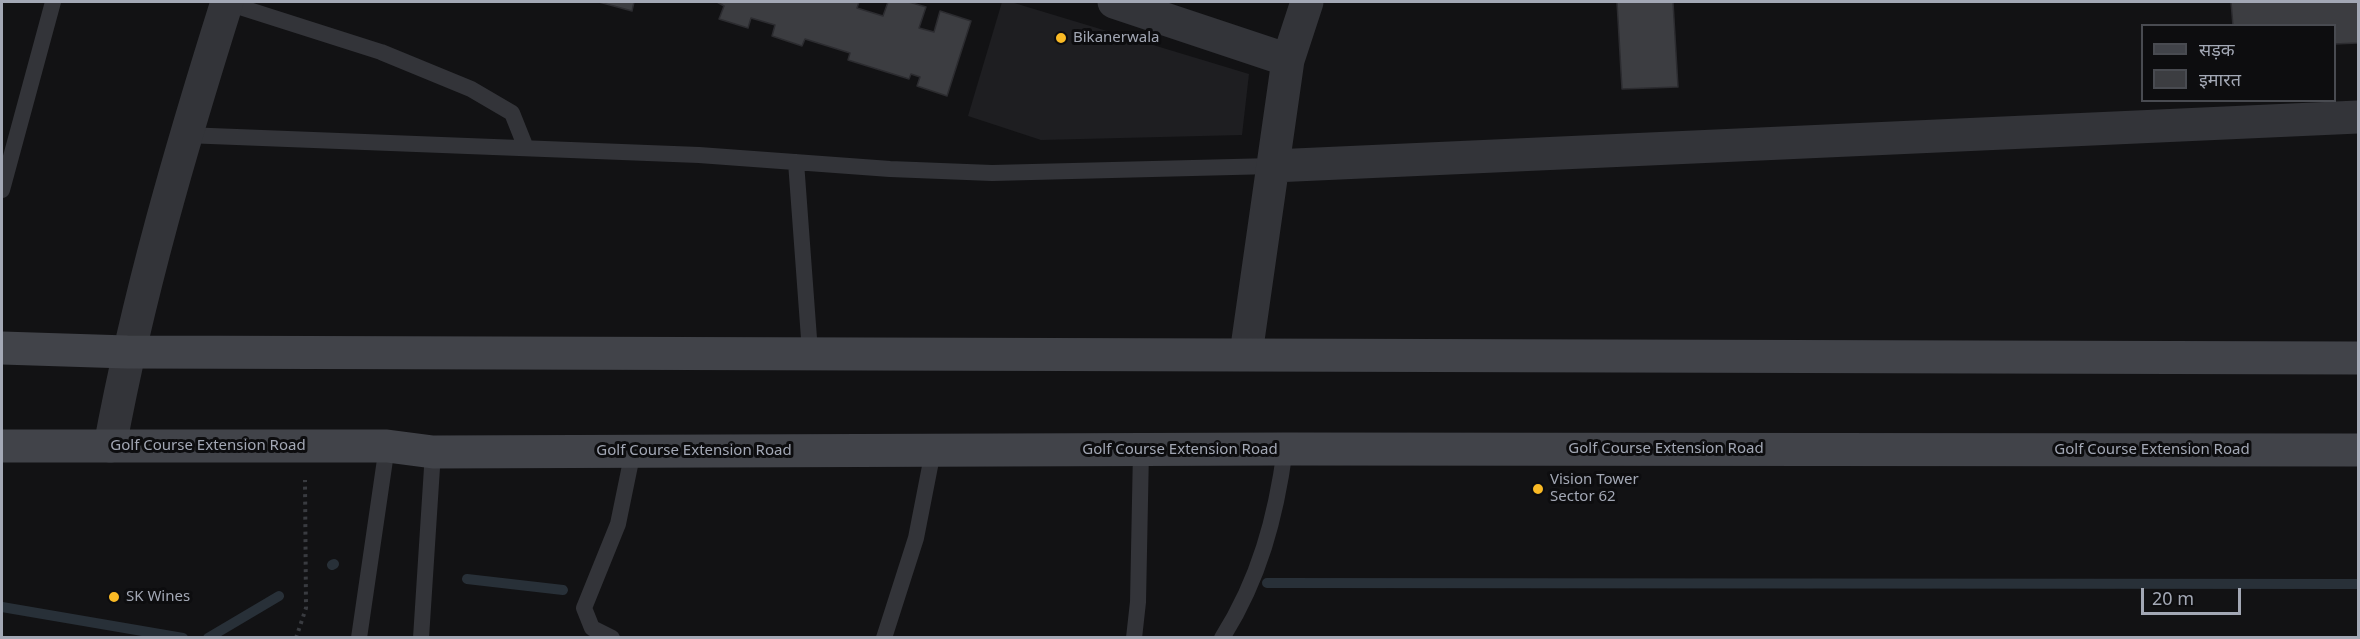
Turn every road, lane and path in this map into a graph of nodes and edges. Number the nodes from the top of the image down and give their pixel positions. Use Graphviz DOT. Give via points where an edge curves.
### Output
graph roads {
  1 [pos="53,2"];
  2 [pos="227,2"];
  3 [pos="1114,2"];
  4 [pos="1306,2"];
  5 [pos="1288,60"];
  6 [pos="2358,117"];
  7 [pos="185,135"];
  8 [pos="526,148"];
  9 [pos="796,162"];
  10 [pos="1273,166"];
  11 [pos="2,190"];
  12 [pos="2,348"];
  13 [pos="128,352"];
  14 [pos="810,352"];
  15 [pos="1246,354"];
  16 [pos="2358,358"];
  17 [pos="2,446"];
  18 [pos="110,446"];
  19 [pos="305,446"];
  20 [pos="387,446"];
  21 [pos="1285,449"];
  22 [pos="1142,450"];
  23 [pos="2358,450"];
  24 [pos="633,451"];
  25 [pos="933,451"];
  26 [pos="433,452"];
  27 [pos="296,638"];
  28 [pos="358,638"];
  29 [pos="421,638"];
  30 [pos="612,638"];
  31 [pos="884,638"];
  32 [pos="1134,638"];
  33 [pos="1222,638"];
  1 -- 11 [label="lane"];
  2 -- 7 [label="street"];
  2 -- 8 [label="lane" via="381,52 471,89 512,113"];
  3 -- 5 [label="street"];
  4 -- 5 [label="street"];
  5 -- 10 [label="street"];
  6 -- 10 [label="street"];
  7 -- 8 [label="lane"];
  7 -- 13 [label="street"];
  8 -- 9 [label="lane"];
  9 -- 10 [label="lane" via="992,173"];
  9 -- 14 [label="lane"];
  10 -- 15 [label="street"];
  12 -- 13 [label="main road"];
  13 -- 14 [label="main road"];
  13 -- 18 [label="street"];
  14 -- 15 [label="main road"];
  15 -- 16 [label="main road"];
  17 -- 18 [label="main road, Golf Course Extension Road"];
  18 -- 19 [label="main road, Golf Course Extension Road"];
  19 -- 20 [label="main road, Golf Course Extension Road"];
  19 -- 27 [label="path" via="306,608"];
  20 -- 26 [label="main road, Golf Course Extension Road"];
  20 -- 28 [label="lane"];
  21 -- 22 [label="main road, Golf Course Extension Road"];
  21 -- 23 [label="main road, Golf Course Extension Road"];
  21 -- 33 [label="lane" via="1266,549"];
  22 -- 25 [label="main road, Golf Course Extension Road"];
  22 -- 32 [label="lane"];
  24 -- 25 [label="main road, Golf Course Extension Road"];
  24 -- 26 [label="main road, Golf Course Extension Road"];
  24 -- 30 [label="lane" via="618,524 584,608 592,628"];
  25 -- 31 [label="lane" via="916,538"];
  26 -- 29 [label="lane"];
}
